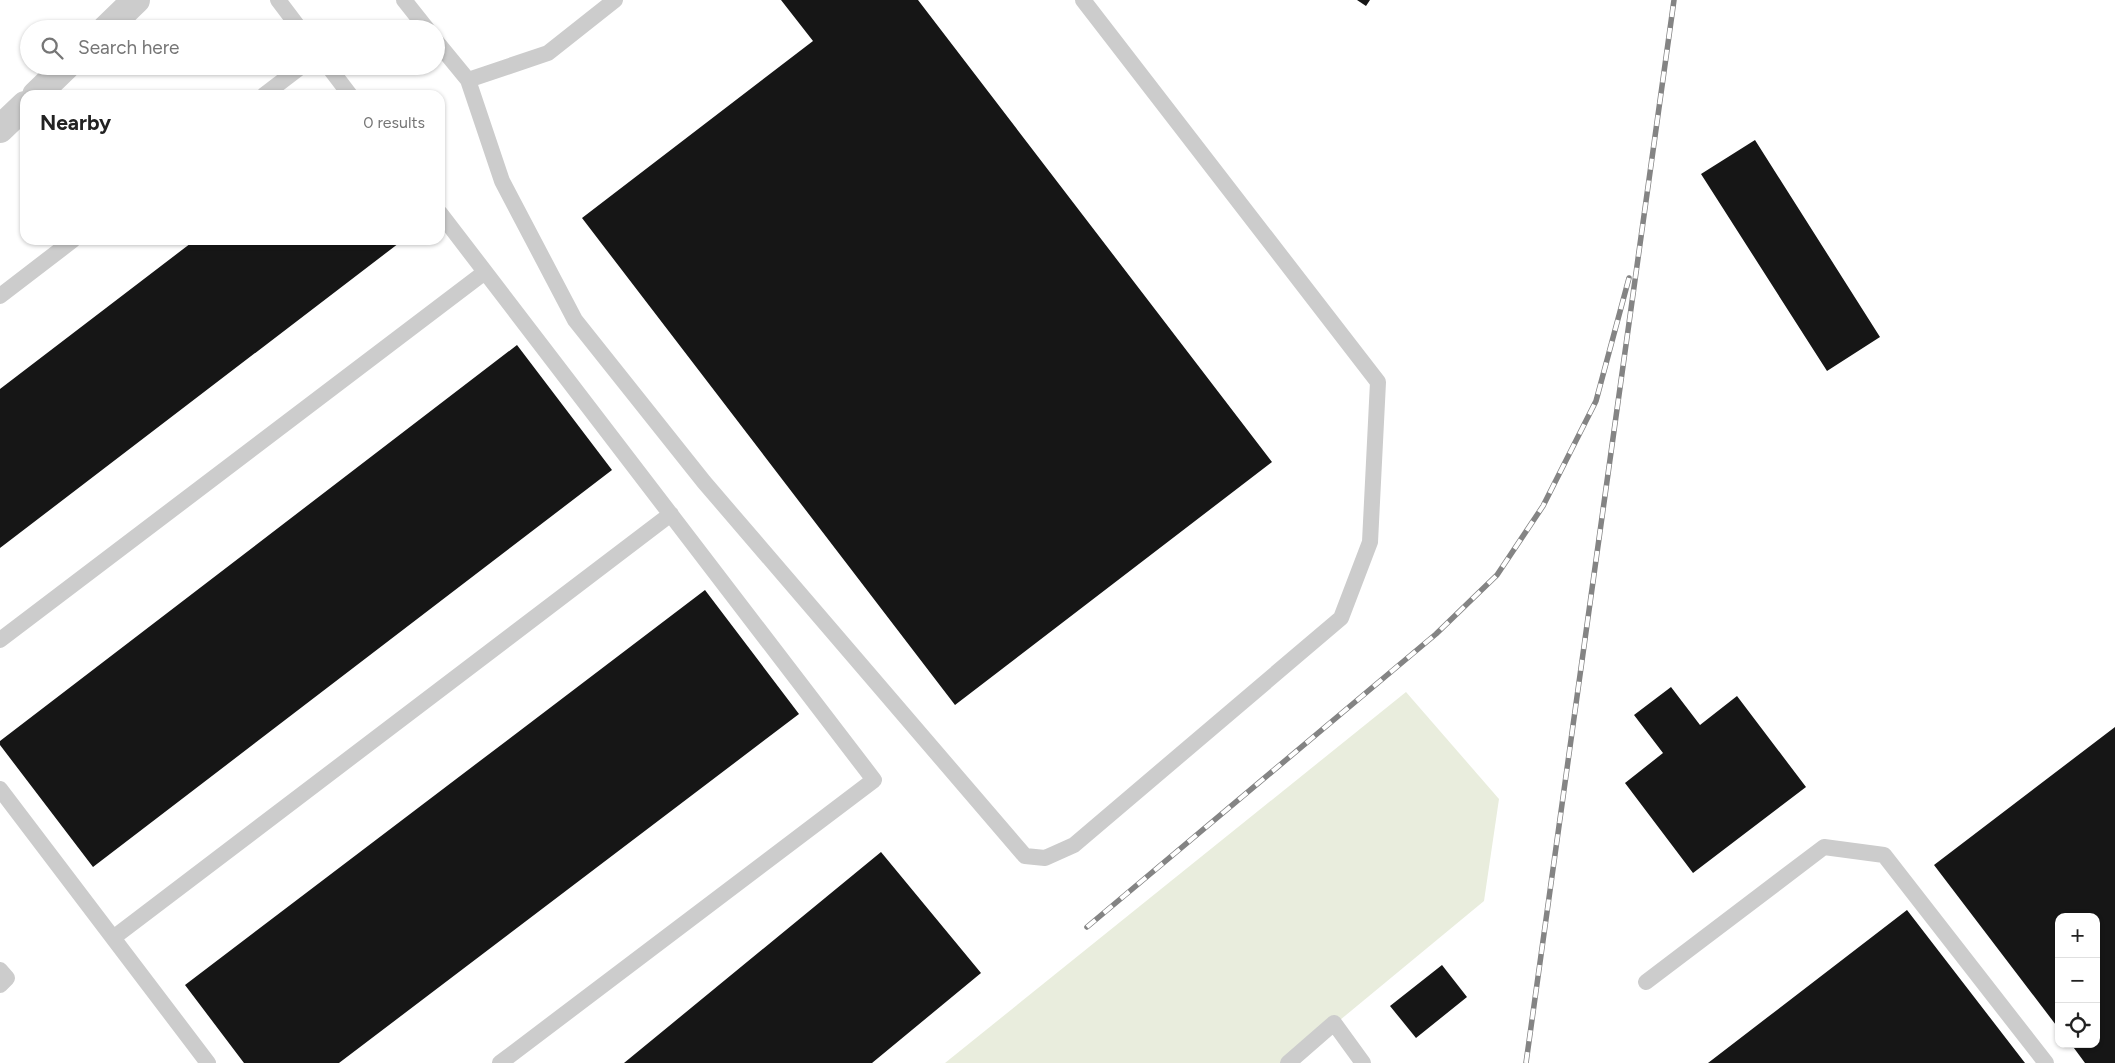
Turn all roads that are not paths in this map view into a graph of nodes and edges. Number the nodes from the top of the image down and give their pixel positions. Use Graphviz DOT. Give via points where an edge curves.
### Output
graph roads {
  1 [pos="278,0"];
  2 [pos="404,0"];
  3 [pos="615,0"];
  4 [pos="1083,0"];
  5 [pos="134,1"];
  6 [pos="115,20"];
  7 [pos="293,20"];
  8 [pos="420,20"];
  9 [pos="445,52"];
  10 [pos="57,75"];
  11 [pos="290,75"];
  12 [pos="335,75"];
  13 [pos="468,80"];
  14 [pos="41,90"];
  15 [pos="271,90"];
  16 [pos="346,90"];
  17 [pos="20,111"];
  18 [pos="0,129"];
  19 [pos="445,219"];
  20 [pos="67,245"];
  21 [pos="485,272"];
  22 [pos="0,296"];
  23 [pos="671,514"];
  24 [pos="0,640"];
  25 [pos="0,789"];
  26 [pos="113,938"];
  27 [pos="0,970"];
  28 [pos="1646,982"];
  29 [pos="0,985"];
  30 [pos="208,1063"];
  31 [pos="500,1063"];
  32 [pos="1288,1063"];
  33 [pos="1363,1063"];
  34 [pos="2046,1063"];
  1 -- 7 [label="lane"];
  2 -- 8 [label="lane"];
  3 -- 13 [label="lane" via="548,53"];
  4 -- 13 [label="lane" via="1378,382 1378,391 1370,542 1341,618 1074,845 1045,858 1025,856 704,482 575,320 502,181"];
  5 -- 6 [label="street"];
  9 -- 13 [label="lane"];
  10 -- 14 [label="street"];
  11 -- 15 [label="lane"];
  12 -- 16 [label="lane"];
  17 -- 18 [label="street"];
  19 -- 21 [label="lane"];
  20 -- 22 [label="lane"];
  21 -- 23 [label="lane"];
  21 -- 24 [label="lane"];
  23 -- 26 [label="lane"];
  23 -- 31 [label="lane" via="874,780"];
  25 -- 26 [label="lane"];
  26 -- 30 [label="lane"];
  27 -- 29 [label="lane" via="7,978"];
  28 -- 34 [label="lane" via="1824,847 1884,854"];
  32 -- 33 [label="lane" via="1334,1023"];
}
